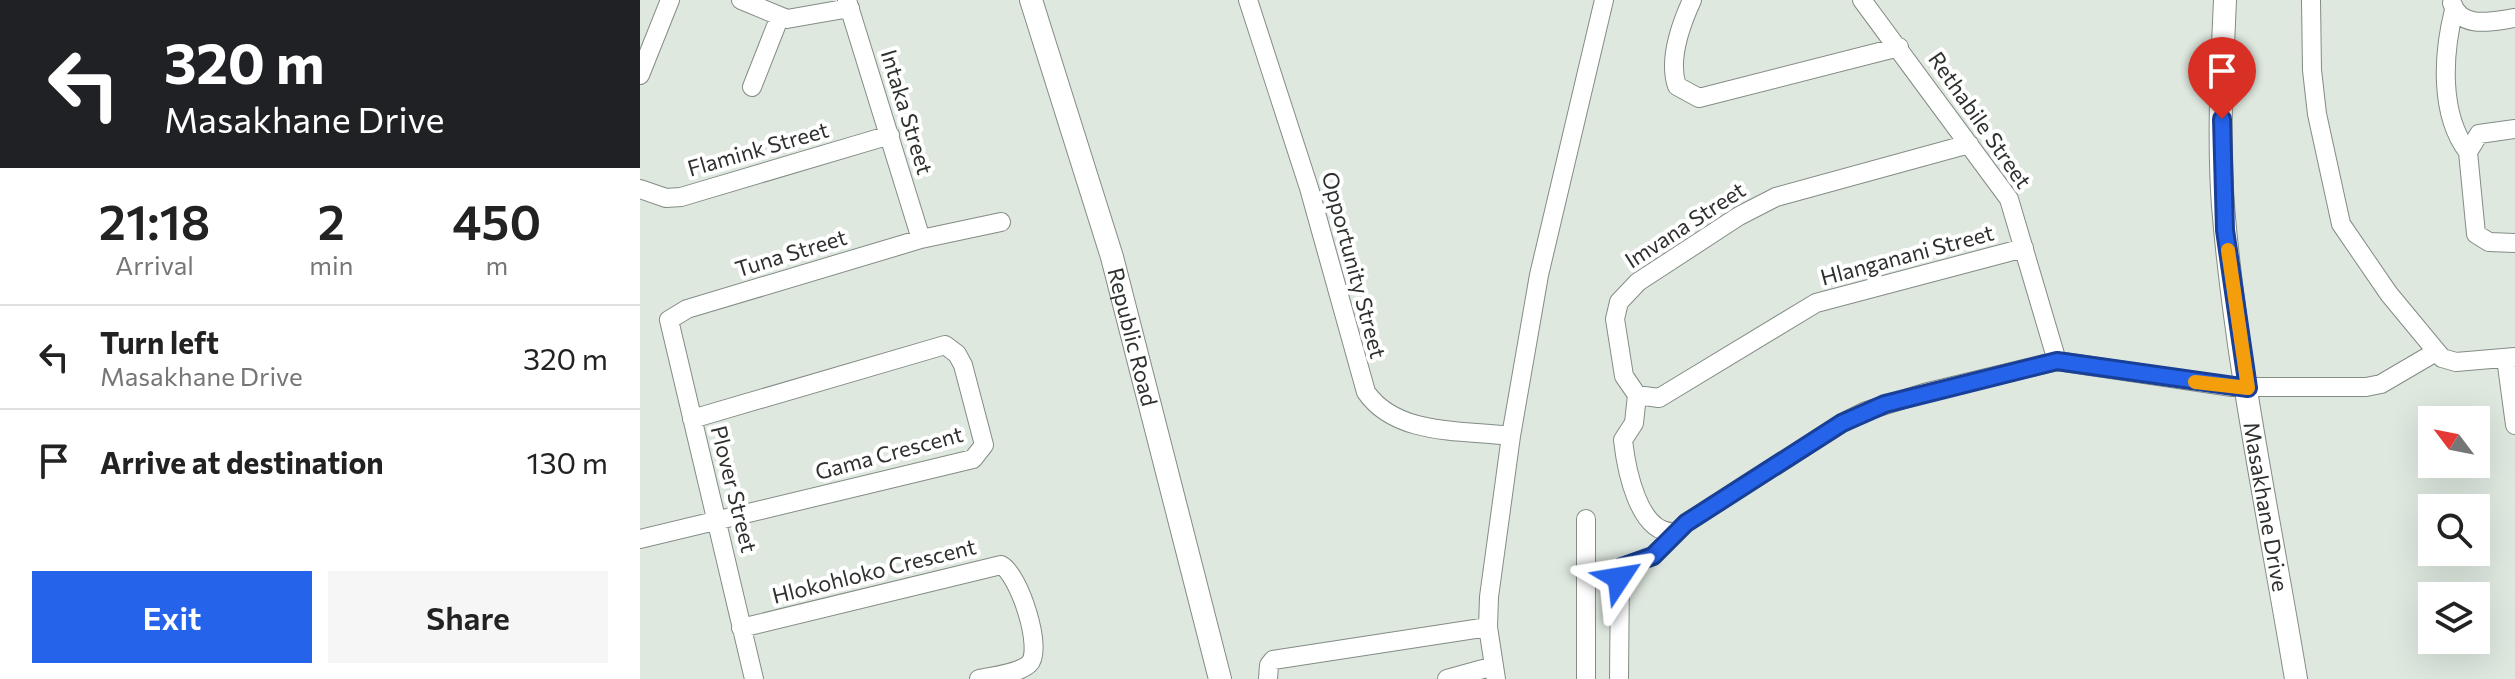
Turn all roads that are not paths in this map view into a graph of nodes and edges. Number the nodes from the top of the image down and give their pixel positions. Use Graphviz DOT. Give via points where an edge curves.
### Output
graph roads {
  1 [pos="670,0"];
  2 [pos="741,0"];
  3 [pos="1031,0"];
  4 [pos="1248,0"];
  5 [pos="1604,0"];
  6 [pos="1692,0"];
  7 [pos="1862,0"];
  8 [pos="2225,0"];
  9 [pos="2311,0"];
  10 [pos="848,4"];
  11 [pos="2453,5"];
  12 [pos="780,16"];
  13 [pos="2515,18"];
  14 [pos="1899,47"];
  15 [pos="640,75"];
  16 [pos="752,87"];
  17 [pos="2515,129"];
  18 [pos="890,135"];
  19 [pos="1969,144"];
  20 [pos="2468,152"];
  21 [pos="640,189"];
  22 [pos="1001,222"];
  23 [pos="921,239"];
  24 [pos="2515,243"];
  25 [pos="2024,248"];
  26 [pos="676,314"];
  27 [pos="2434,353"];
  28 [pos="2510,358"];
  29 [pos="2057,361"];
  30 [pos="2248,388"];
  31 [pos="1637,395"];
  32 [pos="692,419"];
  33 [pos="2515,425"];
  34 [pos="1511,436"];
  35 [pos="1586,519"];
  36 [pos="718,522"];
  37 [pos="1676,532"];
  38 [pos="640,539"];
  39 [pos="1488,627"];
  40 [pos="741,628"];
  41 [pos="1495,672"];
  42 [pos="754,679"];
  43 [pos="979,679"];
  44 [pos="1220,679"];
  45 [pos="1268,679"];
  46 [pos="1447,679"];
  47 [pos="1586,679"];
  48 [pos="1619,679"];
  49 [pos="2296,679"];
  1 -- 15 [label="street"];
  2 -- 12 [label="street"];
  3 -- 44 [label="street, Republic Road" via="1112,257"];
  4 -- 34 [label="street, Opportunity Street" via="1309,188 1366,392 1382,412 1401,421"];
  5 -- 34 [label="street" via="1539,275"];
  6 -- 14 [label="street, Rethabile Street" via="1674,72 1677,86 1699,98"];
  7 -- 14 [label="street, Rethabile Street"];
  8 -- 30 [label="street, Masakhane Drive" via="2223,202"];
  9 -- 27 [label="street" via="2317,114 2341,224"];
  10 -- 12 [label="street" via="795,19"];
  10 -- 18 [label="street, Intaka Street"];
  11 -- 13 [label="street" via="2475,22"];
  11 -- 20 [label="street" via="2446,61 2453,131"];
  12 -- 16 [label="street"];
  14 -- 19 [label="street, Rethabile Street"];
  17 -- 20 [label="street" via="2479,134"];
  18 -- 21 [label="street, Flamink Street" via="681,197 659,197"];
  18 -- 23 [label="street, Intaka Street"];
  19 -- 25 [label="street, Rethabile Street" via="2009,199"];
  19 -- 31 [label="street, Imvana Street" via="1776,197 1638,282 1619,302 1615,319 1624,376"];
  20 -- 24 [label="street" via="2476,234 2489,242"];
  22 -- 23 [label="street, Tuna Street"];
  23 -- 26 [label="street, Tuna Street"];
  25 -- 29 [label="street, Rethabile Street"];
  25 -- 31 [label="street, Hlanganani Street" via="1816,303 1667,395 1650,400"];
  26 -- 32 [label="street, Plover Street" via="669,328"];
  27 -- 28 [label="street" via="2450,361"];
  27 -- 30 [label="street" via="2376,385"];
  28 -- 33 [label="street"];
  29 -- 30 [label="street"];
  29 -- 37 [label="street" via="1866,411"];
  30 -- 49 [label="street, Masakhane Drive"];
  31 -- 37 [label="street" via="1634,423 1623,440 1631,487 1653,523"];
  32 -- 36 [label="street, Plover Street"];
  32 -- 36 [label="street, Gama Crescent" via="945,345 963,365 976,407 984,445 973,459"];
  34 -- 39 [label="street"];
  35 -- 47 [label="street"];
  36 -- 38 [label="street"];
  36 -- 40 [label="street, Plover Street"];
  37 -- 48 [label="street" via="1653,556 1620,569"];
  39 -- 41 [label="street"];
  39 -- 45 [label="street" via="1273,660"];
  40 -- 42 [label="street, Plover Street"];
  40 -- 43 [label="street, Hlokohloko Crescent" via="1001,565 1013,573 1021,594 1033,659 1024,668"];
  41 -- 46 [label="street"];
}
